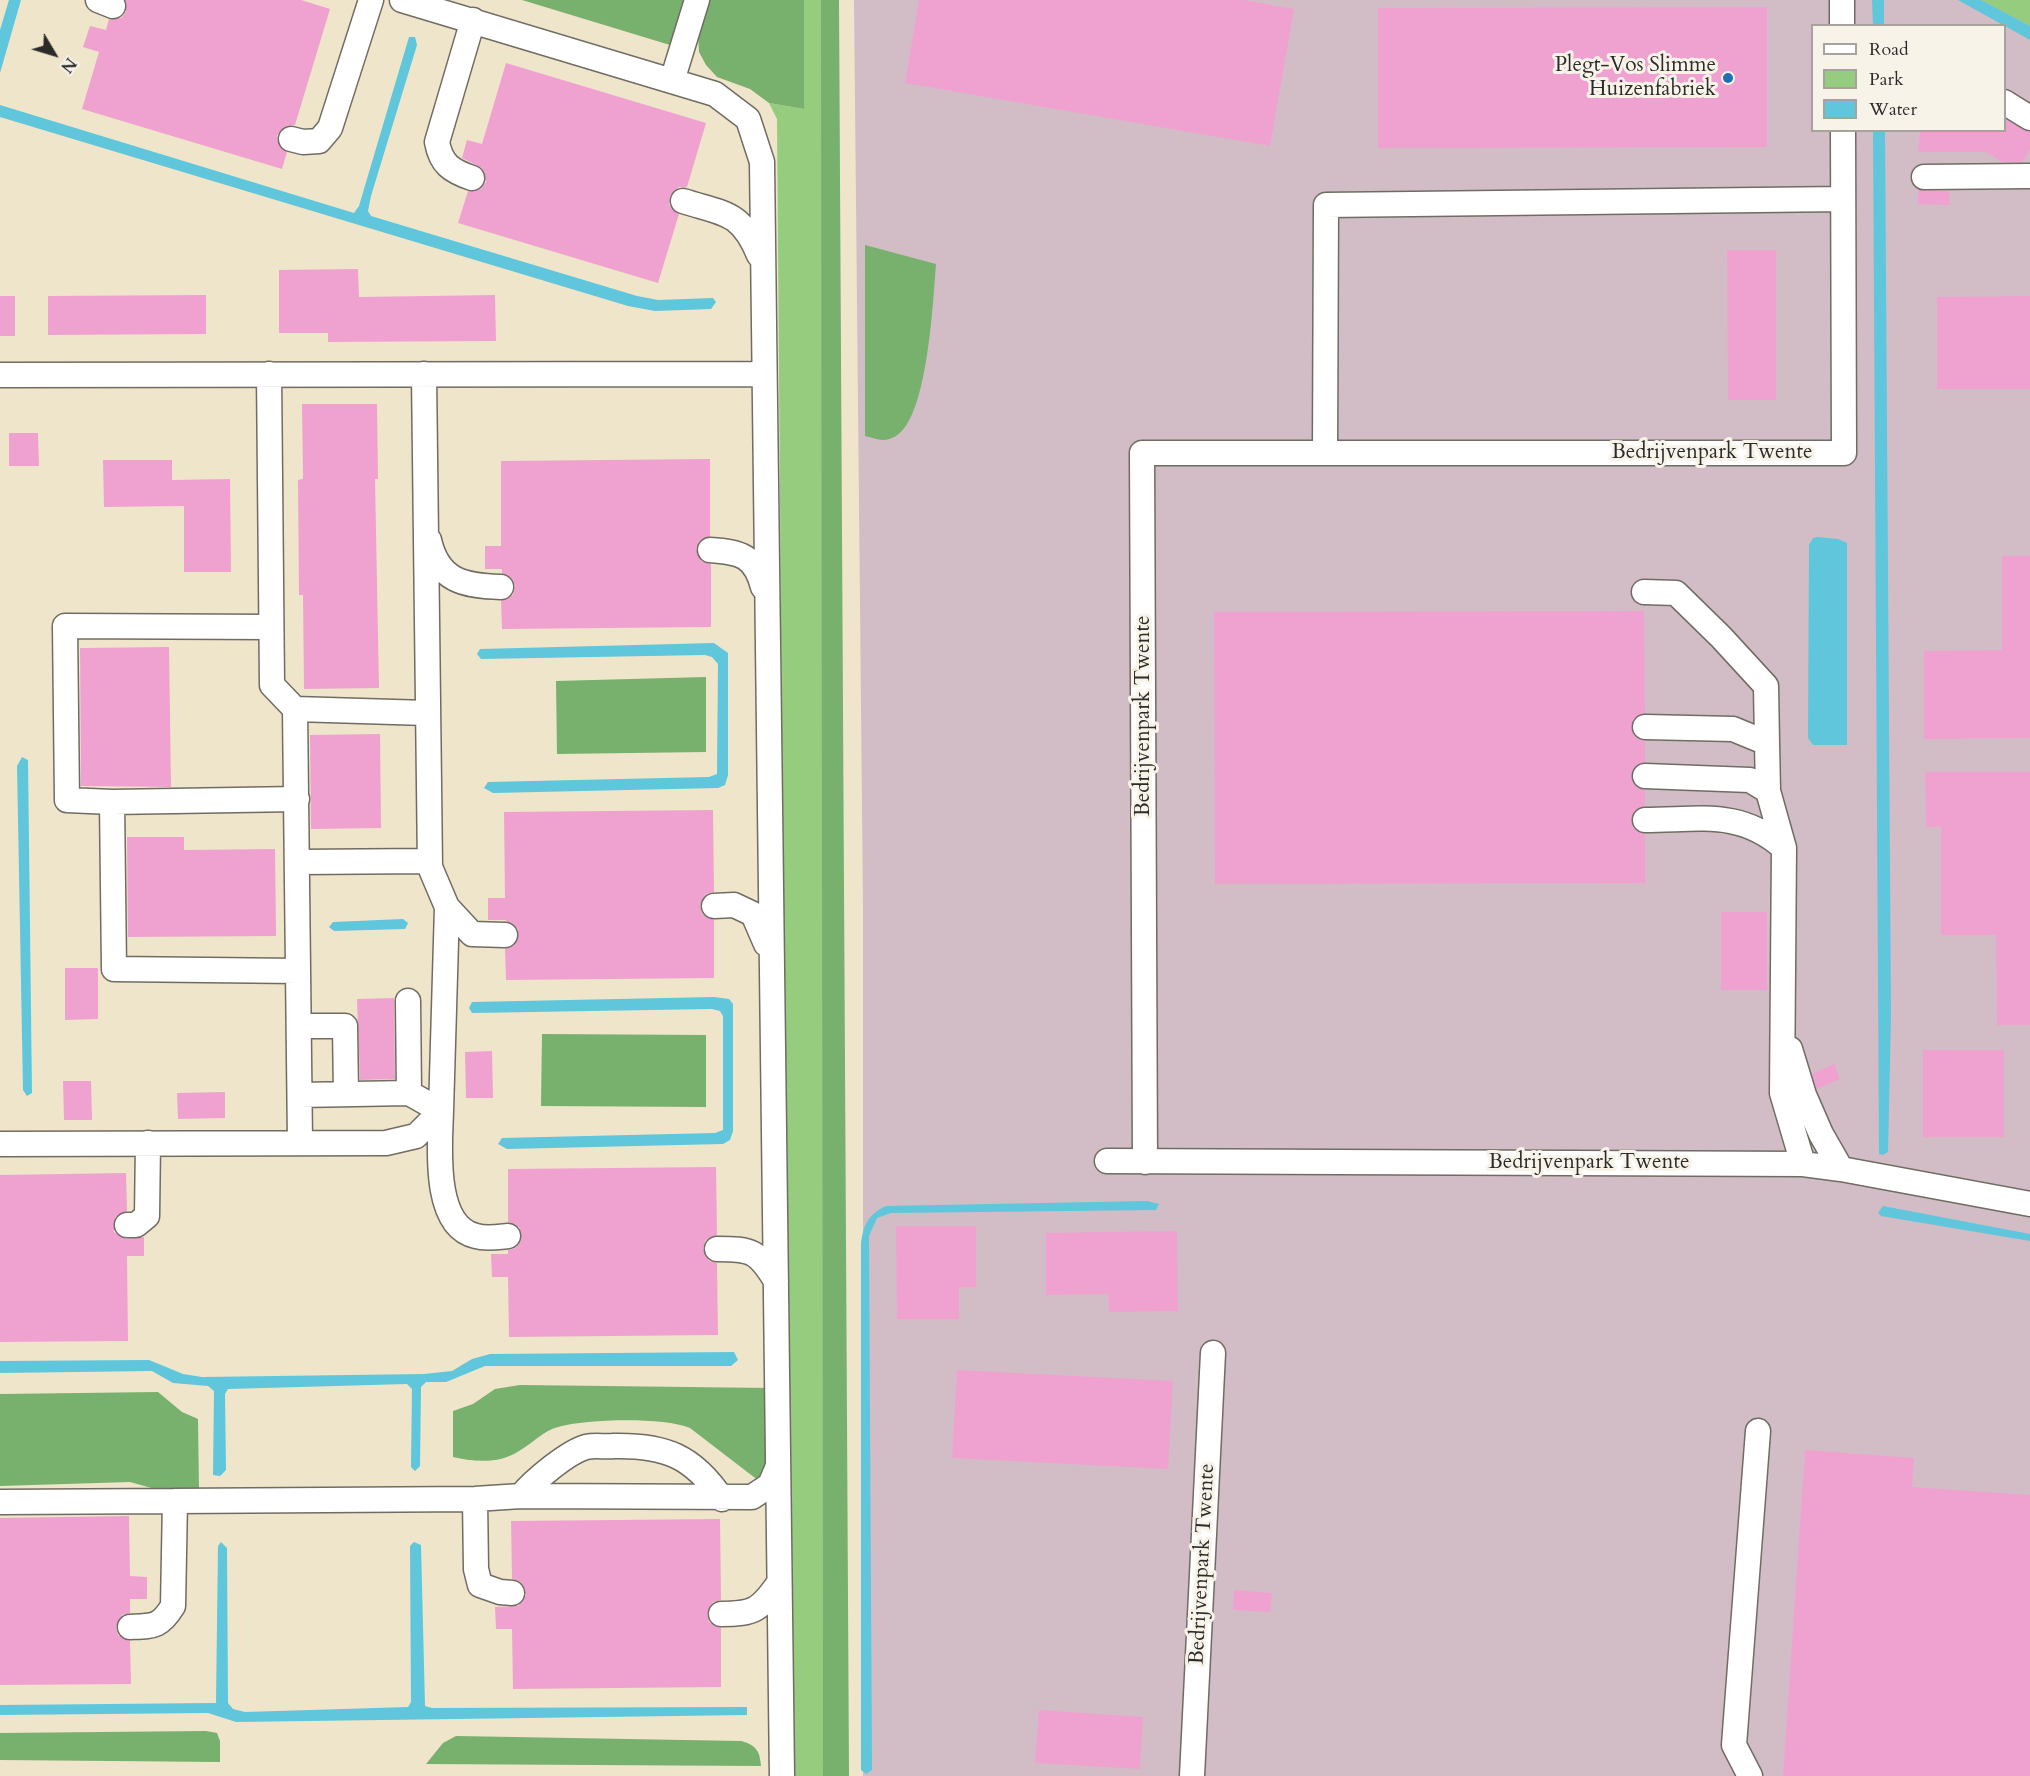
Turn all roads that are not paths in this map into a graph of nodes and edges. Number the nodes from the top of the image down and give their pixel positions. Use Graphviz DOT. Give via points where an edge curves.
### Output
graph roads {
  1 [pos="370,0"];
  2 [pos="402,0"];
  3 [pos="697,0"];
  4 [pos="1842,0"];
  5 [pos="472,20"];
  6 [pos="1842,24"];
  7 [pos="672,81"];
  8 [pos="2006,103"];
  9 [pos="2030,118"];
  10 [pos="1843,132"];
  11 [pos="291,139"];
  12 [pos="2030,176"];
  13 [pos="1924,177"];
  14 [pos="472,178"];
  15 [pos="1843,199"];
  16 [pos="683,201"];
  17 [pos="762,262"];
  18 [pos="269,374"];
  19 [pos="423,374"];
  20 [pos="763,374"];
  21 [pos="0,375"];
  22 [pos="1325,453"];
  23 [pos="426,521"];
  24 [pos="710,550"];
  25 [pos="501,587"];
  26 [pos="1644,592"];
  27 [pos="766,598"];
  28 [pos="271,627"];
  29 [pos="295,709"];
  30 [pos="427,712"];
  31 [pos="1645,727"];
  32 [pos="1767,743"];
  33 [pos="1645,776"];
  34 [pos="1768,791"];
  35 [pos="297,799"];
  36 [pos="112,802"];
  37 [pos="1645,820"];
  38 [pos="1784,848"];
  39 [pos="430,861"];
  40 [pos="298,862"];
  41 [pos="714,906"];
  42 [pos="447,907"];
  43 [pos="505,935"];
  44 [pos="771,967"];
  45 [pos="298,971"];
  46 [pos="408,1002"];
  47 [pos="299,1026"];
  48 [pos="1784,1029"];
  49 [pos="409,1092"];
  50 [pos="346,1093"];
  51 [pos="300,1095"];
  52 [pos="441,1111"];
  53 [pos="148,1143"];
  54 [pos="300,1143"];
  55 [pos="0,1144"];
  56 [pos="1107,1161"];
  57 [pos="1145,1162"];
  58 [pos="1803,1164"];
  59 [pos="1841,1169"];
  60 [pos="2030,1204"];
  61 [pos="127,1225"];
  62 [pos="508,1236"];
  63 [pos="717,1249"];
  64 [pos="776,1281"];
  65 [pos="1213,1353"];
  66 [pos="1758,1431"];
  67 [pos="778,1466"];
  68 [pos="521,1496"];
  69 [pos="752,1497"];
  70 [pos="476,1499"];
  71 [pos="722,1499"];
  72 [pos="175,1501"];
  73 [pos="0,1502"];
  74 [pos="779,1539"];
  75 [pos="779,1583"];
  76 [pos="512,1593"];
  77 [pos="721,1614"];
  78 [pos="130,1627"];
  79 [pos="775,1774"];
  80 [pos="1192,1776"];
  81 [pos="1750,1776"];
  1 -- 11 [label="street" via="330,128 319,141"];
  2 -- 5 [label="street"];
  3 -- 7 [label="street"];
  4 -- 6 [label="street"];
  5 -- 7 [label="street"];
  5 -- 14 [label="street" via="437,142 440,158 453,171"];
  7 -- 17 [label="street" via="715,94 748,119 762,162"];
  8 -- 9 [label="street"];
  10 -- 15 [label="street, Bedrijvenpark Twente"];
  12 -- 13 [label="street"];
  15 -- 22 [label="street" via="1326,205"];
  15 -- 22 [label="street, Bedrijvenpark Twente" via="1844,453"];
  16 -- 17 [label="street" via="727,214 739,222 749,231"];
  17 -- 20 [label="street"];
  18 -- 19 [label="street"];
  18 -- 21 [label="street"];
  18 -- 28 [label="street"];
  19 -- 20 [label="street"];
  19 -- 23 [label="street"];
  20 -- 27 [label="street"];
  22 -- 57 [label="street, Bedrijvenpark Twente" via="1142,453"];
  23 -- 25 [label="street" via="432,552 444,570 461,584"];
  23 -- 30 [label="street"];
  24 -- 27 [label="street" via="731,551 747,558 758,569"];
  26 -- 32 [label="street" via="1676,593 1766,686"];
  27 -- 44 [label="street"];
  28 -- 29 [label="street" via="272,685"];
  28 -- 36 [label="street" via="65,626 67,800"];
  29 -- 30 [label="street"];
  29 -- 35 [label="street"];
  30 -- 39 [label="street"];
  31 -- 32 [label="street" via="1733,729"];
  32 -- 34 [label="street"];
  33 -- 34 [label="street" via="1742,778"];
  34 -- 38 [label="street"];
  35 -- 36 [label="street"];
  35 -- 40 [label="street"];
  36 -- 45 [label="street" via="114,969"];
  37 -- 38 [label="street" via="1733,820 1764,831"];
  38 -- 48 [label="street"];
  39 -- 40 [label="street"];
  39 -- 42 [label="street"];
  40 -- 45 [label="street"];
  41 -- 44 [label="street" via="734,905 753,914 765,940"];
  42 -- 43 [label="street" via="472,934"];
  42 -- 52 [label="street"];
  44 -- 64 [label="street"];
  45 -- 47 [label="street"];
  46 -- 49 [label="street"];
  47 -- 50 [label="street" via="345,1026"];
  47 -- 51 [label="street"];
  48 -- 58 [label="street" via="1782,1093"];
  48 -- 59 [label="street" via="1804,1095"];
  49 -- 50 [label="street"];
  49 -- 52 [label="street"];
  50 -- 51 [label="street"];
  51 -- 54 [label="street"];
  52 -- 54 [label="street" via="416,1136 386,1143"];
  52 -- 62 [label="street" via="440,1179 456,1222 474,1236"];
  53 -- 54 [label="street"];
  53 -- 55 [label="street"];
  53 -- 61 [label="street" via="147,1216"];
  56 -- 57 [label="street, Bedrijvenpark Twente"];
  57 -- 58 [label="street, Bedrijvenpark Twente"];
  58 -- 59 [label="street, Bedrijvenpark Twente"];
  59 -- 60 [label="street, Bedrijvenpark Twente"];
  63 -- 64 [label="street" via="744,1249 762,1257"];
  64 -- 67 [label="street"];
  65 -- 80 [label="street, Bedrijvenpark Twente"];
  66 -- 81 [label="street" via="1734,1745"];
  67 -- 69 [label="street" via="770,1485"];
  67 -- 74 [label="street"];
  68 -- 70 [label="street"];
  68 -- 71 [label="street"];
  68 -- 71 [label="street" via="535,1478 585,1447 629,1446 670,1451 707,1476"];
  69 -- 71 [label="street"];
  69 -- 74 [label="street" via="770,1516"];
  70 -- 72 [label="street"];
  70 -- 76 [label="street" via="476,1569 480,1585"];
  72 -- 73 [label="street"];
  72 -- 78 [label="street" via="173,1606 164,1620 152,1626"];
  74 -- 75 [label="street"];
  75 -- 77 [label="street" via="766,1601 746,1614"];
  75 -- 79 [label="street"];
}
